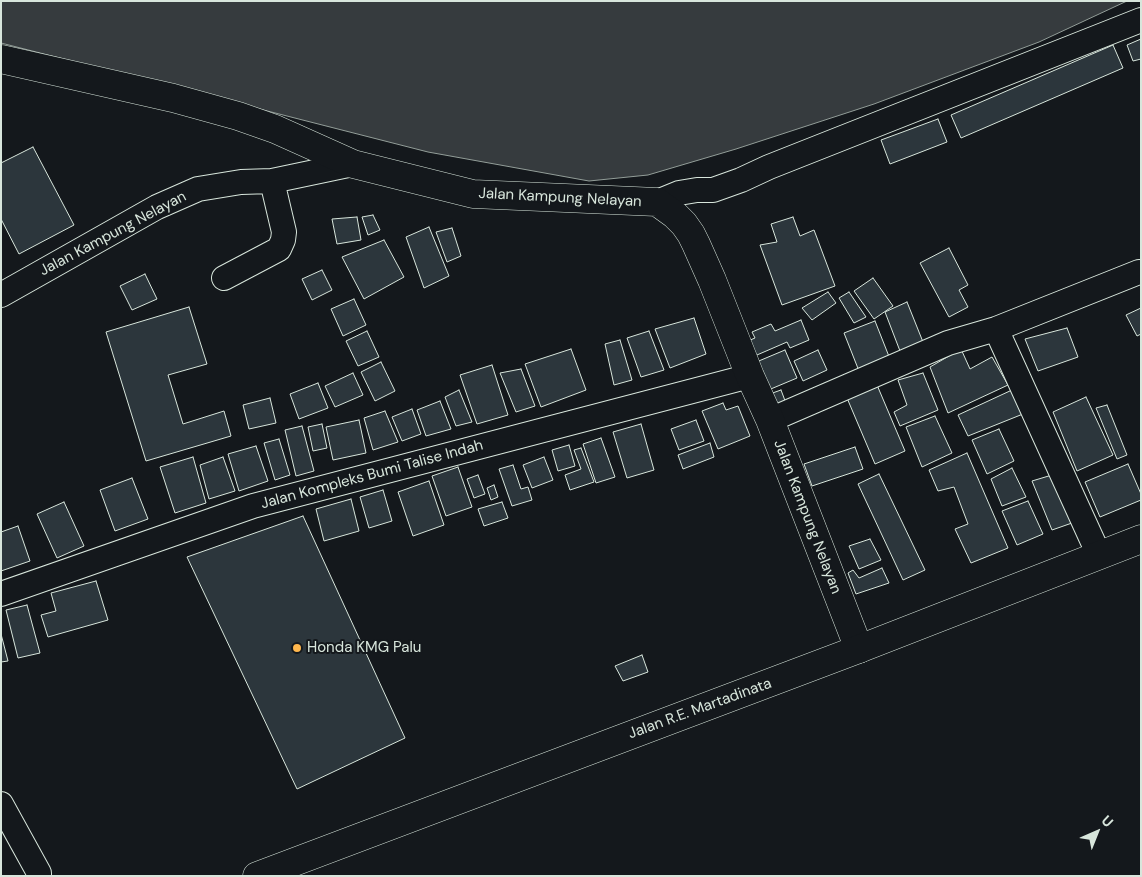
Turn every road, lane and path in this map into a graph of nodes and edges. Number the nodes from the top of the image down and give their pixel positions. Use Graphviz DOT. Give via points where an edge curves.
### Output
graph roads {
  1 [pos="1141,20"];
  2 [pos="1,60"];
  3 [pos="353,164"];
  4 [pos="272,181"];
  5 [pos="657,202"];
  6 [pos="1139,272"];
  7 [pos="224,278"];
  8 [pos="1,295"];
  9 [pos="996,329"];
  10 [pos="750,376"];
  11 [pos="770,420"];
  12 [pos="1141,539"];
  13 [pos="1099,555"];
  14 [pos="1,594"];
  15 [pos="860,650"];
  16 [pos="1,804"];
  17 [pos="39,876"];
  18 [pos="257,876"];
  1 -- 5 [label="street" via="741,180 713,190 697,190"];
  2 -- 3 [label="main road" via="173,98 238,116"];
  3 -- 4 [label="street, Jalan Kampung Nelayan"];
  3 -- 5 [label="main road, Jalan Kampung Nelayan" via="473,194"];
  4 -- 7 [label="street" via="284,232 279,249"];
  4 -- 8 [label="street, Jalan Kampung Nelayan" via="198,188 157,207"];
  5 -- 10 [label="main road, Jalan Kampung Nelayan" via="675,215 691,234"];
  6 -- 9 [label="street"];
  9 -- 11 [label="street" via="948,343"];
  9 -- 13 [label="street"];
  10 -- 11 [label="main road, Jalan Kampung Nelayan"];
  10 -- 14 [label="street, Jalan Kompleks Bumi Talise Indah" via="254,506"];
  11 -- 15 [label="main road, Jalan Kampung Nelayan"];
  12 -- 13 [label="main road, Jalan R.E. Martadinata"];
  13 -- 15 [label="main road, Jalan R.E. Martadinata"];
  15 -- 18 [label="main road, Jalan R.E. Martadinata"];
  16 -- 17 [label="street"];
}
